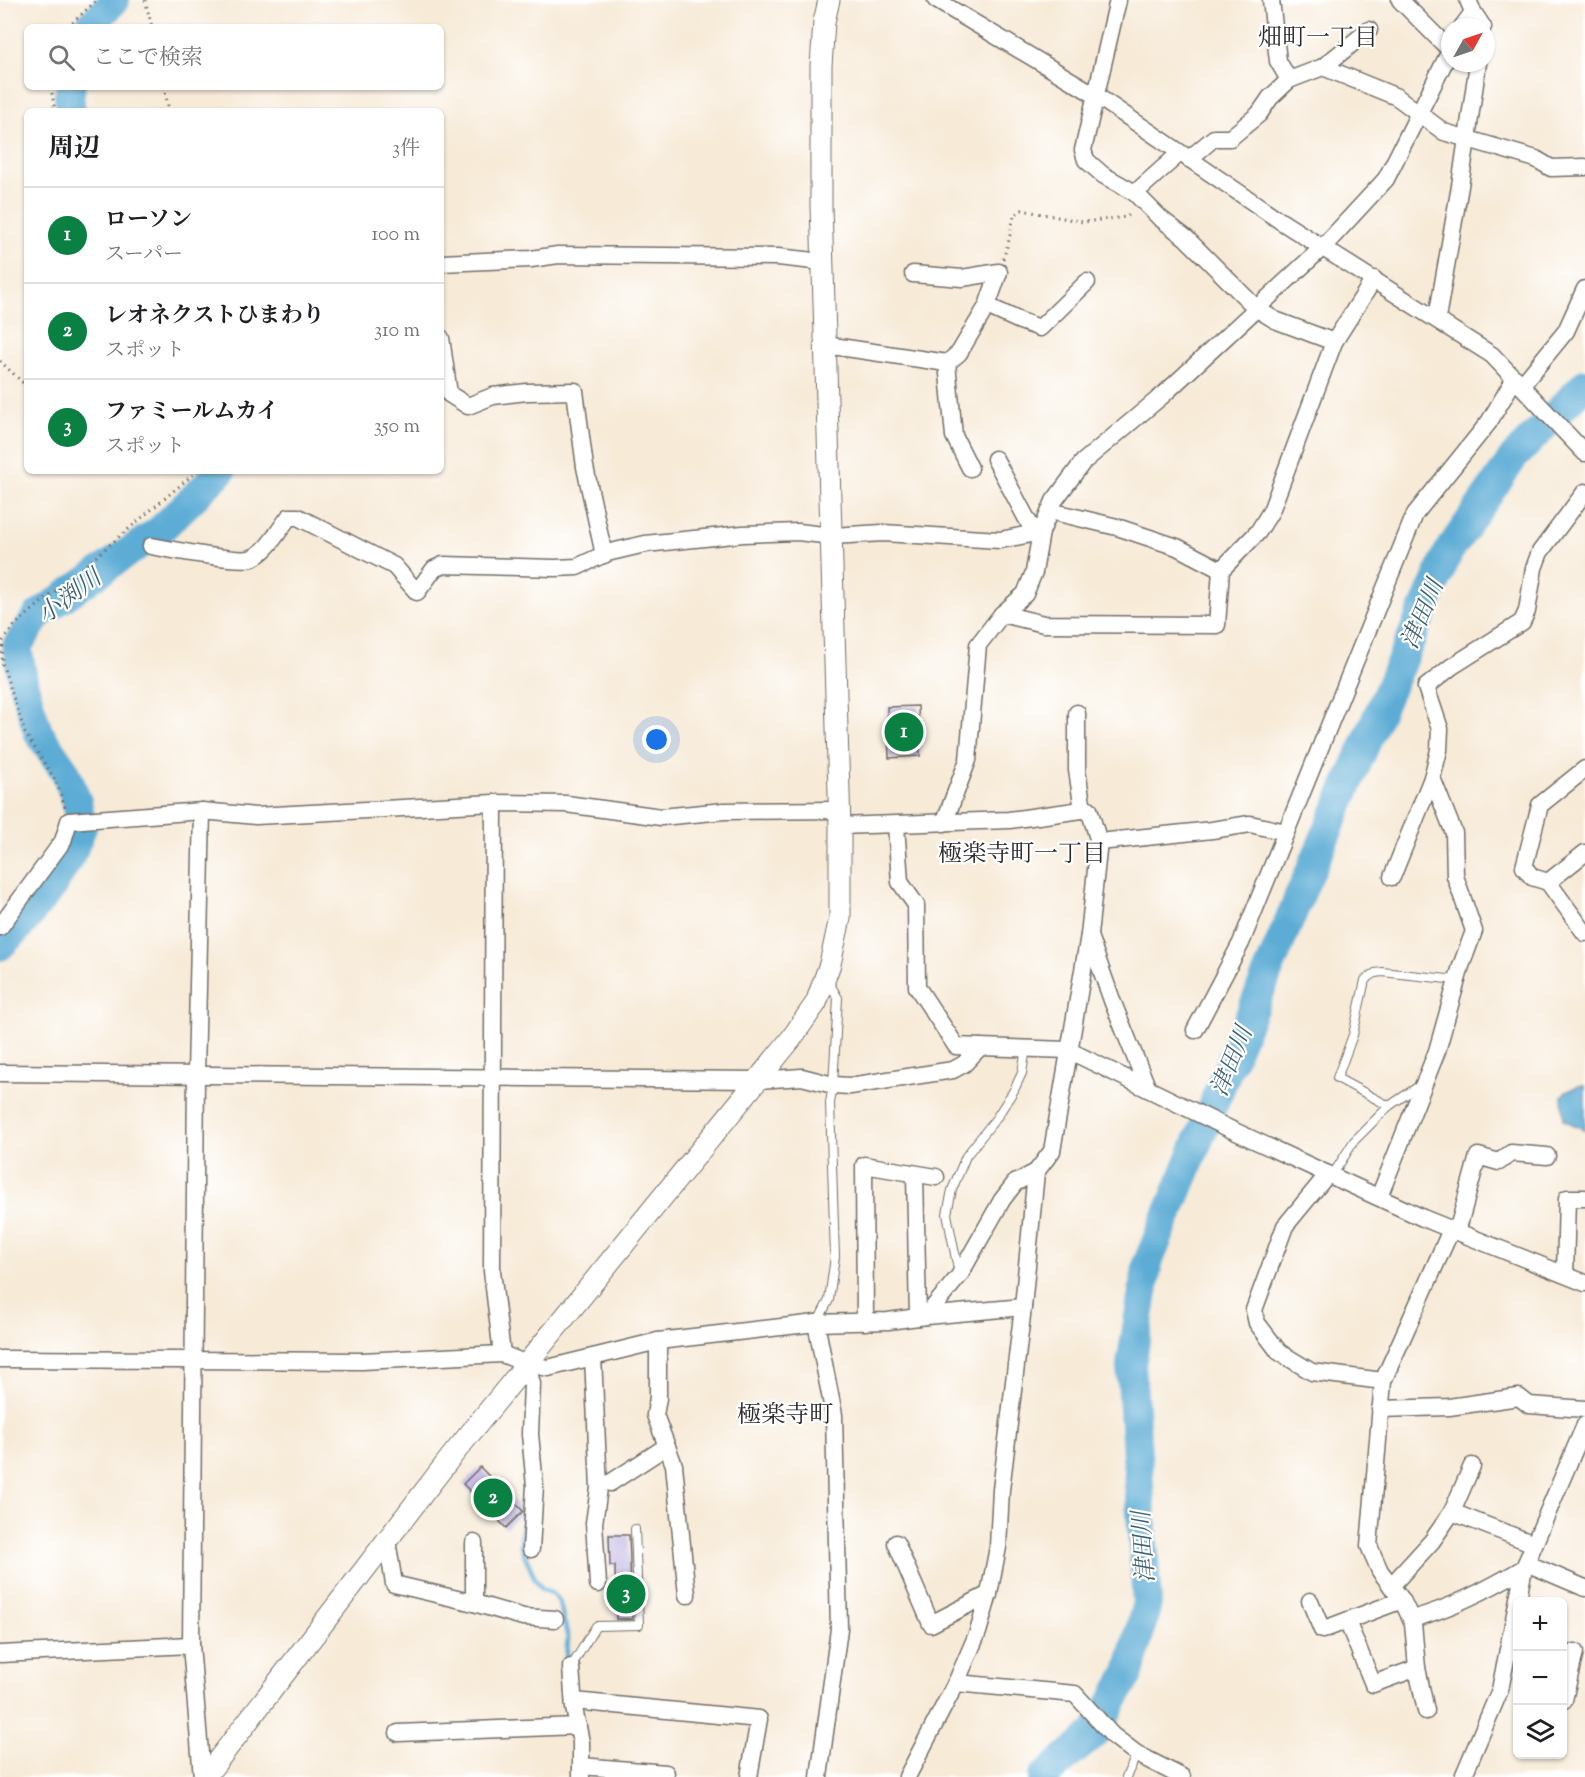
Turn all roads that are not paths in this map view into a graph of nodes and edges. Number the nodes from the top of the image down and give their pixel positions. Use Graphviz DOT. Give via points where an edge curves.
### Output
graph roads {
  1 [pos="829,0"];
  2 [pos="936,0"];
  3 [pos="1118,0"];
  4 [pos="1271,0"];
  5 [pos="1400,0"];
  6 [pos="1369,30"];
  7 [pos="1441,42"];
  8 [pos="1323,67"];
  9 [pos="1441,69"];
  10 [pos="1477,72"];
  11 [pos="1289,80"];
  12 [pos="1097,96"];
  13 [pos="1420,112"];
  14 [pos="1467,140"];
  15 [pos="1185,156"];
  16 [pos="1585,167"];
  17 [pos="1140,199"];
  18 [pos="1323,247"];
  19 [pos="823,262"];
  20 [pos="444,263"];
  21 [pos="913,274"];
  22 [pos="1374,279"];
  23 [pos="1087,282"];
  24 [pos="1585,289"];
  25 [pos="987,306"];
  26 [pos="1257,309"];
  27 [pos="1437,318"];
  28 [pos="1335,342"];
  29 [pos="826,345"];
  30 [pos="444,359"];
  31 [pos="947,363"];
  32 [pos="1522,386"];
  33 [pos="1585,451"];
  34 [pos="995,459"];
  35 [pos="970,468"];
  36 [pos="1585,492"];
  37 [pos="1050,511"];
  38 [pos="1041,532"];
  39 [pos="832,536"];
  40 [pos="151,546"];
  41 [pos="604,555"];
  42 [pos="1221,570"];
  43 [pos="1002,615"];
  44 [pos="1077,713"];
  45 [pos="1585,769"];
  46 [pos="1432,778"];
  47 [pos="494,803"];
  48 [pos="1083,810"];
  49 [pos="202,811"];
  50 [pos="840,818"];
  51 [pos="944,823"];
  52 [pos="896,825"];
  53 [pos="1286,832"];
  54 [pos="1099,842"];
  55 [pos="1585,853"];
  56 [pos="1392,877"];
  57 [pos="1548,882"];
  58 [pos="0,927"];
  59 [pos="1585,933"];
  60 [pos="1089,935"];
  61 [pos="825,976"];
  62 [pos="1457,980"];
  63 [pos="1195,1030"];
  64 [pos="980,1047"];
  65 [pos="1026,1048"];
  66 [pos="1068,1050"];
  67 [pos="0,1073"];
  68 [pos="196,1074"];
  69 [pos="492,1077"];
  70 [pos="758,1080"];
  71 [pos="1425,1082"];
  72 [pos="833,1085"];
  73 [pos="1148,1089"];
  74 [pos="1389,1106"];
  75 [pos="1547,1156"];
  76 [pos="1036,1172"];
  77 [pos="915,1174"];
  78 [pos="1330,1175"];
  79 [pos="936,1177"];
  80 [pos="1379,1197"];
  81 [pos="1585,1198"];
  82 [pos="1454,1231"];
  83 [pos="1565,1274"];
  84 [pos="959,1276"];
  85 [pos="1585,1283"];
  86 [pos="1023,1307"];
  87 [pos="922,1316"];
  88 [pos="865,1322"];
  89 [pos="816,1323"];
  90 [pos="658,1341"];
  91 [pos="502,1354"];
  92 [pos="593,1357"];
  93 [pos="0,1359"];
  94 [pos="193,1360"];
  95 [pos="527,1364"];
  96 [pos="1383,1381"];
  97 [pos="1585,1408"];
  98 [pos="1380,1409"];
  99 [pos="1585,1425"];
  100 [pos="667,1446"];
  101 [pos="1472,1466"];
  102 [pos="610,1483"];
  103 [pos="1452,1512"];
  104 [pos="635,1529"];
  105 [pos="387,1540"];
  106 [pos="474,1543"];
  107 [pos="896,1543"];
  108 [pos="1534,1544"];
  109 [pos="531,1549"];
  110 [pos="1525,1566"];
  111 [pos="598,1584"];
  112 [pos="1391,1586"];
  113 [pos="1585,1588"];
  114 [pos="989,1594"];
  115 [pos="687,1595"];
  116 [pos="1520,1597"];
  117 [pos="1402,1600"];
  118 [pos="1310,1601"];
  119 [pos="474,1603"];
  120 [pos="555,1619"];
  121 [pos="1412,1619"];
  122 [pos="1347,1621"];
  123 [pos="1513,1641"];
  124 [pos="191,1645"];
  125 [pos="1574,1652"];
  126 [pos="0,1654"];
  127 [pos="571,1667"];
  128 [pos="1417,1668"];
  129 [pos="956,1683"];
  130 [pos="1567,1686"];
  131 [pos="574,1701"];
  132 [pos="1426,1710"];
  133 [pos="578,1726"];
  134 [pos="398,1733"];
  135 [pos="1137,1754"];
  136 [pos="581,1771"];
  137 [pos="666,1773"];
  138 [pos="203,1777"];
  139 [pos="749,1777"];
  140 [pos="819,1777"];
  141 [pos="907,1777"];
  142 [pos="1126,1777"];
  143 [pos="1182,1777"];
  144 [pos="1463,1777"];
  1 -- 19 [label="street" via="821,66"];
  2 -- 12 [label="street"];
  3 -- 12 [label="street"];
  4 -- 11 [label="street" via="1278,61"];
  5 -- 7 [label="street"];
  6 -- 8 [label="street"];
  8 -- 11 [label="street"];
  8 -- 13 [label="street" via="1396,97"];
  9 -- 13 [label="street"];
  10 -- 14 [label="street"];
  11 -- 15 [label="street" via="1259,114 1230,138 1214,138"];
  12 -- 15 [label="street"];
  12 -- 17 [label="street" via="1083,150 1086,160"];
  13 -- 14 [label="street" via="1444,132"];
  13 -- 18 [label="street" via="1386,179"];
  14 -- 16 [label="street" via="1536,159 1551,168"];
  14 -- 27 [label="street"];
  15 -- 17 [label="street"];
  15 -- 18 [label="street"];
  17 -- 26 [label="street" via="1186,238"];
  18 -- 22 [label="street"];
  18 -- 26 [label="street"];
  19 -- 20 [label="street" via="778,257 558,255"];
  19 -- 29 [label="street"];
  21 -- 25 [label="street" via="962,278 999,272"];
  22 -- 27 [label="street"];
  22 -- 28 [label="street"];
  23 -- 25 [label="street" via="1067,309 1040,328"];
  24 -- 32 [label="street" via="1566,331"];
  25 -- 31 [label="street" via="959,354"];
  26 -- 28 [label="street" via="1275,320"];
  26 -- 37 [label="street" via="1083,462"];
  27 -- 32 [label="street" via="1492,355"];
  28 -- 42 [label="street" via="1271,511 1258,532"];
  29 -- 31 [label="street"];
  29 -- 39 [label="street"];
  30 -- 41 [label="street" via="449,394 468,406 493,396 576,391 585,467"];
  31 -- 35 [label="street" via="950,437"];
  32 -- 33 [label="street"];
  32 -- 53 [label="street" via="1415,514"];
  34 -- 38 [label="street" via="1030,525"];
  36 -- 46 [label="street" via="1540,552 1522,622 1426,687 1440,729"];
  37 -- 38 [label="street"];
  37 -- 42 [label="street" via="1177,547"];
  38 -- 39 [label="street" via="1000,540 883,533"];
  38 -- 43 [label="street" via="1034,572 1025,594"];
  39 -- 41 [label="street" via="798,532 712,536 645,544"];
  39 -- 50 [label="street"];
  40 -- 41 [label="street" via="249,560 262,552 289,517 298,517 394,566 417,592 434,569 443,565 577,567"];
  42 -- 43 [label="street" via="1217,625 1044,624"];
  43 -- 51 [label="street" via="978,645 968,760"];
  44 -- 48 [label="street" via="1077,770"];
  45 -- 57 [label="street" via="1540,805 1524,867 1532,877"];
  46 -- 56 [label="street"];
  46 -- 62 [label="street" via="1454,833 1455,876 1474,931"];
  47 -- 49 [label="street" via="256,816"];
  47 -- 50 [label="street" via="566,804 661,817 724,811"];
  47 -- 69 [label="street"];
  48 -- 51 [label="street" via="1009,820"];
  48 -- 54 [label="street" via="1089,809"];
  49 -- 58 [label="street" via="69,821 63,842"];
  49 -- 68 [label="street"];
  50 -- 52 [label="street"];
  50 -- 61 [label="street" via="840,918"];
  51 -- 52 [label="street"];
  52 -- 64 [label="street" via="900,882 916,905 917,987 956,1046"];
  53 -- 54 [label="street" via="1250,824"];
  53 -- 63 [label="street" via="1241,943"];
  54 -- 60 [label="street"];
  55 -- 57 [label="street"];
  57 -- 59 [label="street"];
  60 -- 66 [label="street"];
  60 -- 73 [label="street"];
  61 -- 70 [label="street" via="816,1003"];
  61 -- 72 [label="lane" via="838,998"];
  62 -- 71 [label="street"];
  62 -- 74 [label="lane" via="1382,972 1365,980 1353,1035 1336,1078"];
  64 -- 65 [label="street"];
  64 -- 72 [label="street" via="952,1070 850,1086"];
  65 -- 66 [label="street"];
  65 -- 84 [label="lane" via="1022,1073 1014,1090 966,1156 952,1190 947,1214"];
  66 -- 73 [label="street"];
  66 -- 76 [label="street" via="1052,1151"];
  67 -- 68 [label="street"];
  68 -- 69 [label="street"];
  68 -- 94 [label="street"];
  69 -- 70 [label="street"];
  69 -- 91 [label="street" via="492,1271"];
  70 -- 72 [label="street" via="802,1077"];
  70 -- 95 [label="street"];
  71 -- 74 [label="lane"];
  71 -- 80 [label="street"];
  72 -- 89 [label="lane" via="830,1103 835,1257 829,1300"];
  73 -- 78 [label="street"];
  74 -- 78 [label="lane" via="1348,1147"];
  75 -- 82 [label="street" via="1511,1153 1499,1162 1478,1156"];
  76 -- 84 [label="street" via="1015,1183 1002,1200"];
  76 -- 86 [label="street"];
  77 -- 79 [label="street"];
  77 -- 87 [label="street"];
  77 -- 88 [label="street" via="864,1165"];
  78 -- 80 [label="street"];
  78 -- 96 [label="street" via="1285,1226 1254,1310 1257,1323 1279,1352 1312,1372"];
  80 -- 82 [label="street"];
  81 -- 83 [label="street" via="1567,1198"];
  82 -- 83 [label="street"];
  82 -- 96 [label="street"];
  83 -- 85 [label="street"];
  84 -- 87 [label="street"];
  86 -- 87 [label="street"];
  86 -- 114 [label="street" via="998,1547"];
  87 -- 88 [label="street"];
  88 -- 89 [label="street"];
  89 -- 90 [label="street"];
  89 -- 140 [label="street" via="834,1415 839,1629"];
  90 -- 92 [label="street"];
  90 -- 100 [label="street" via="655,1415"];
  91 -- 94 [label="street" via="362,1361"];
  91 -- 95 [label="street"];
  92 -- 95 [label="street" via="548,1368"];
  92 -- 111 [label="street" via="590,1452 599,1488 587,1523"];
  93 -- 94 [label="street"];
  94 -- 124 [label="street"];
  95 -- 105 [label="street"];
  95 -- 109 [label="street" via="532,1384 530,1434 539,1459"];
  96 -- 98 [label="street"];
  97 -- 98 [label="street" via="1529,1406 1519,1398 1449,1407"];
  98 -- 112 [label="street" via="1368,1546"];
  99 -- 108 [label="street"];
  100 -- 102 [label="street"];
  100 -- 115 [label="street" via="674,1465"];
  101 -- 103 [label="street"];
  103 -- 108 [label="street"];
  103 -- 112 [label="street" via="1432,1541"];
  104 -- 127 [label="lane" via="639,1625 596,1626"];
  105 -- 119 [label="street" via="394,1584"];
  105 -- 138 [label="street"];
  106 -- 119 [label="street"];
  107 -- 114 [label="street" via="931,1624"];
  108 -- 110 [label="street"];
  110 -- 113 [label="street"];
  110 -- 116 [label="street"];
  110 -- 121 [label="street" via="1488,1589"];
  112 -- 117 [label="street"];
  114 -- 129 [label="street"];
  117 -- 121 [label="street"];
  117 -- 122 [label="street"];
  118 -- 122 [label="street" via="1322,1630"];
  119 -- 120 [label="street"];
  121 -- 128 [label="street"];
  122 -- 128 [label="street" via="1373,1684"];
  123 -- 144 [label="street" via="1500,1690"];
  124 -- 126 [label="street"];
  124 -- 138 [label="street"];
  125 -- 130 [label="street"];
  127 -- 131 [label="street"];
  128 -- 132 [label="street"];
  129 -- 135 [label="street" via="1076,1694 1112,1735"];
  129 -- 141 [label="street"];
  131 -- 133 [label="street"];
  131 -- 139 [label="street" via="759,1719"];
  133 -- 134 [label="street"];
  133 -- 136 [label="street"];
  135 -- 142 [label="lane"];
  135 -- 143 [label="street"];
  136 -- 137 [label="street"];
}
